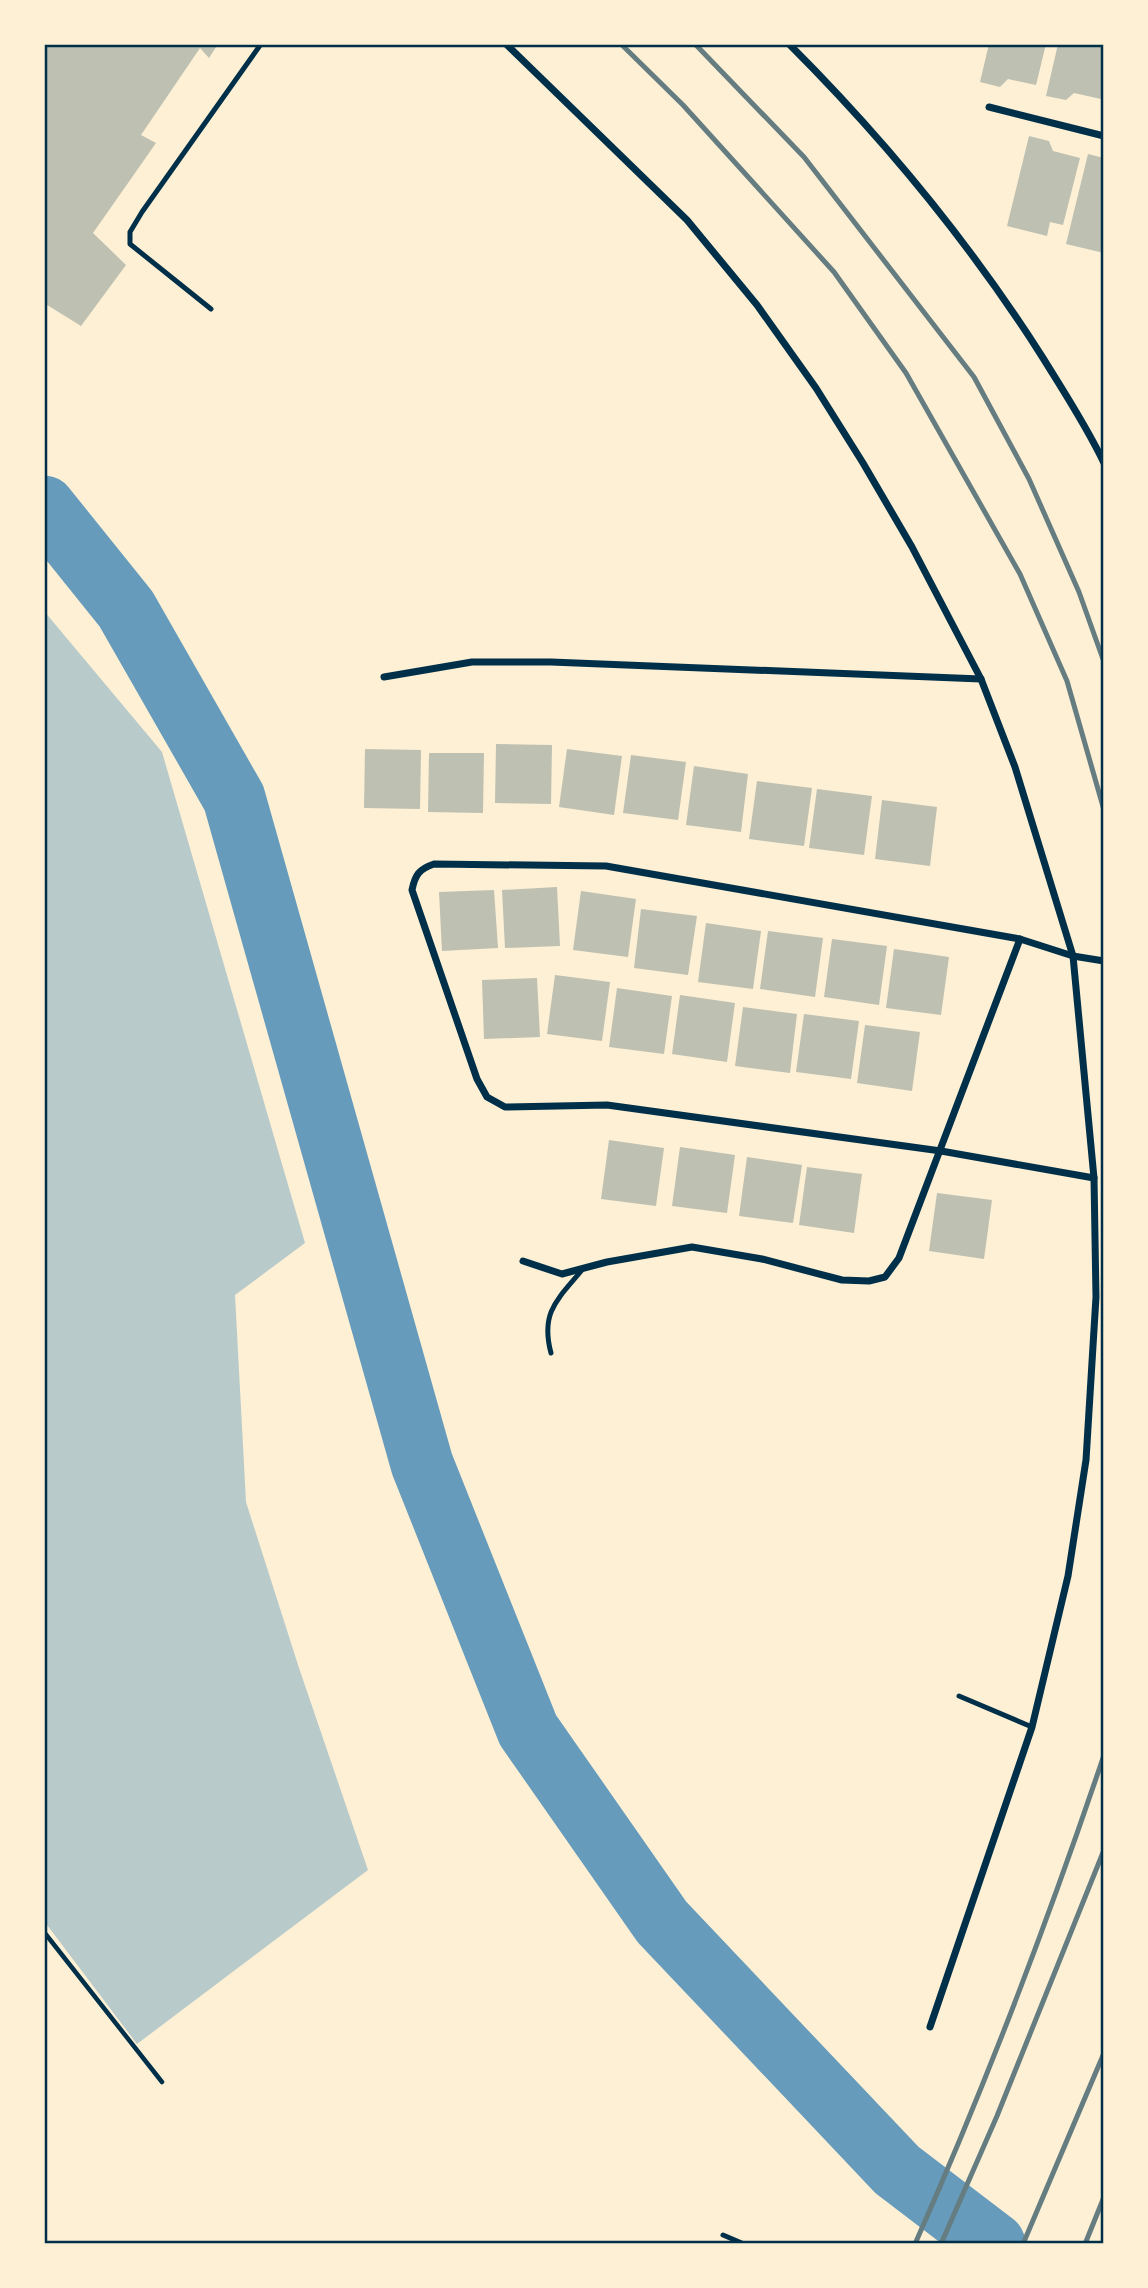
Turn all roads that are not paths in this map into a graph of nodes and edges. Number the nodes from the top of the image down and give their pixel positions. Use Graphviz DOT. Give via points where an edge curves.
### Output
graph roads {
  1 [pos="261,44"];
  2 [pos="506,44"];
  3 [pos="789,44"];
  4 [pos="989,107"];
  5 [pos="1104,136"];
  6 [pos="211,309"];
  7 [pos="1104,463"];
  8 [pos="384,677"];
  9 [pos="981,679"];
  10 [pos="1020,939"];
  11 [pos="1073,956"];
  12 [pos="1104,961"];
  13 [pos="941,1151"];
  14 [pos="1094,1178"];
  15 [pos="523,1261"];
  16 [pos="582,1270"];
  17 [pos="551,1353"];
  18 [pos="958,1696"];
  19 [pos="1032,1727"];
  20 [pos="930,2027"];
  21 [pos="723,2235"];
  22 [pos="744,2244"];
  1 -- 6 [label="lane" via="129,236 130,244"];
  2 -- 9 [label="street" via="687,220 757,305 863,463"];
  3 -- 7 [label="street" via="901,164 964,242 1015,314"];
  4 -- 5 [label="street"];
  8 -- 9 [label="street" via="472,662 551,662"];
  9 -- 11 [label="street" via="1015,767"];
  10 -- 11 [label="street"];
  10 -- 13 [label="street"];
  10 -- 13 [label="street" via="606,866 434,864 415,876 415,903 477,1079 487,1097 505,1107 607,1105"];
  11 -- 12 [label="street"];
  11 -- 14 [label="street"];
  13 -- 14 [label="street"];
  13 -- 16 [label="street" via="899,1258 885,1277 842,1280 692,1247"];
  14 -- 19 [label="street" via="1096,1297 1086,1460 1068,1576"];
  15 -- 16 [label="street" via="562,1274"];
  16 -- 17 [label="lane" via="550,1312"];
  18 -- 19 [label="lane"];
  19 -- 20 [label="street"];
  21 -- 22 [label="lane"];
}
